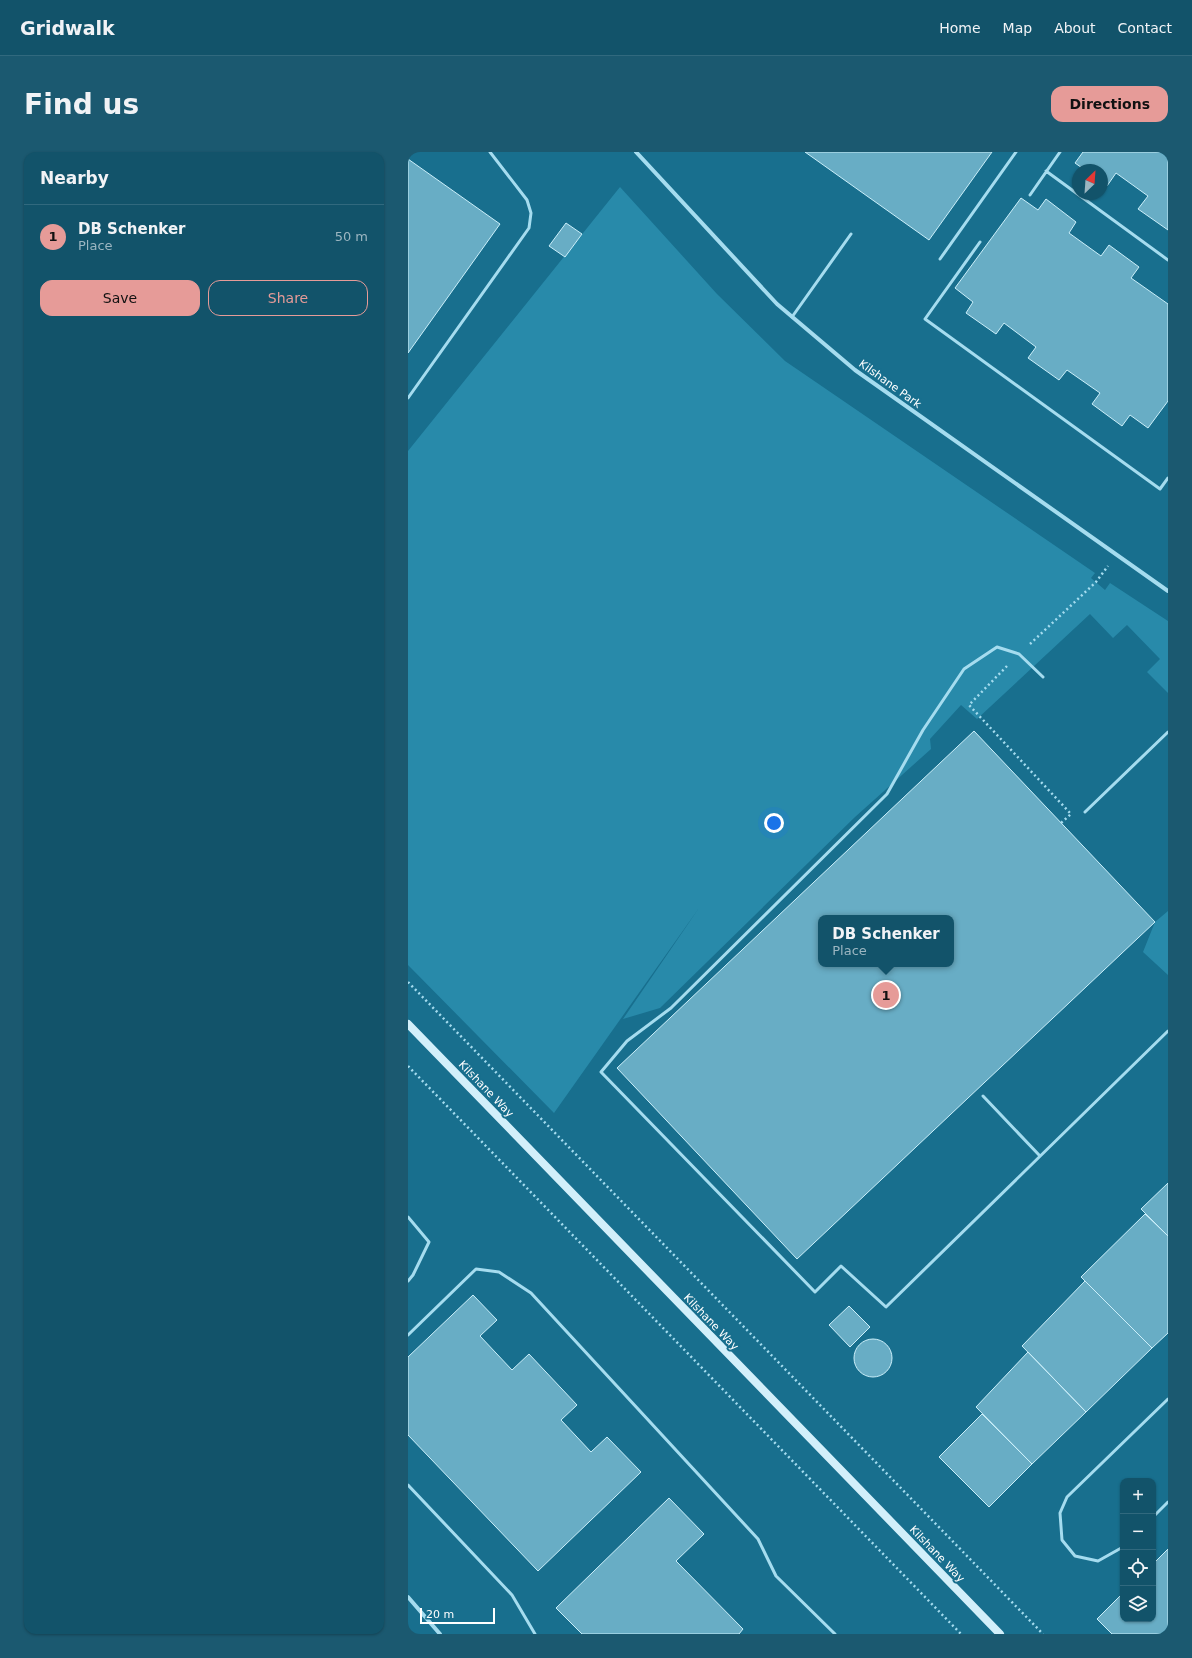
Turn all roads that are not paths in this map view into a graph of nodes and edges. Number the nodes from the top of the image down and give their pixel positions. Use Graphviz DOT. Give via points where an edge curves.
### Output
graph roads {
  1 [pos="490,152"];
  2 [pos="636,152"];
  3 [pos="1016,152"];
  4 [pos="1060,152"];
  5 [pos="1046,171"];
  6 [pos="1030,195"];
  7 [pos="851,234"];
  8 [pos="980,242"];
  9 [pos="940,259"];
  10 [pos="1168,260"];
  11 [pos="792,317"];
  12 [pos="408,398"];
  13 [pos="1168,478"];
  14 [pos="1168,591"];
  15 [pos="1043,677"];
  16 [pos="1168,732"];
  17 [pos="1086,812"];
  18 [pos="408,1024"];
  19 [pos="1168,1031"];
  20 [pos="983,1096"];
  21 [pos="1040,1156"];
  22 [pos="408,1217"];
  23 [pos="408,1281"];
  24 [pos="408,1335"];
  25 [pos="1168,1399"];
  26 [pos="408,1485"];
  27 [pos="1168,1502"];
  28 [pos="1156,1514"];
  29 [pos="1120,1549"];
  30 [pos="408,1597"];
  31 [pos="440,1634"];
  32 [pos="535,1634"];
  33 [pos="835,1634"];
  34 [pos="1000,1634"];
  1 -- 12 [label="lane" via="527,200 531,213 529,228"];
  2 -- 11 [label="street, Kilshane Park" via="776,304"];
  3 -- 9 [label="lane"];
  4 -- 5 [label="lane"];
  5 -- 6 [label="lane"];
  5 -- 10 [label="lane"];
  7 -- 11 [label="lane"];
  8 -- 13 [label="lane" via="925,319 1160,488"];
  11 -- 14 [label="street, Kilshane Park" via="855,370"];
  15 -- 21 [label="lane" via="1019,654 997,647 964,669 922,730 887,794 671,1008 627,1041 601,1072 815,1292 841,1266 886,1308"];
  16 -- 17 [label="lane"];
  18 -- 34 [label="street, Kilshane Way"];
  19 -- 21 [label="lane"];
  20 -- 21 [label="lane"];
  22 -- 23 [label="lane" via="429,1242 414,1275"];
  24 -- 33 [label="lane" via="476,1269 499,1272 531,1293 758,1539 776,1576"];
  25 -- 29 [label="lane" via="1067,1497 1060,1513 1062,1540 1076,1556 1098,1561"];
  26 -- 32 [label="lane" via="512,1595"];
  27 -- 28 [label="lane"];
  30 -- 31 [label="street"];
}
